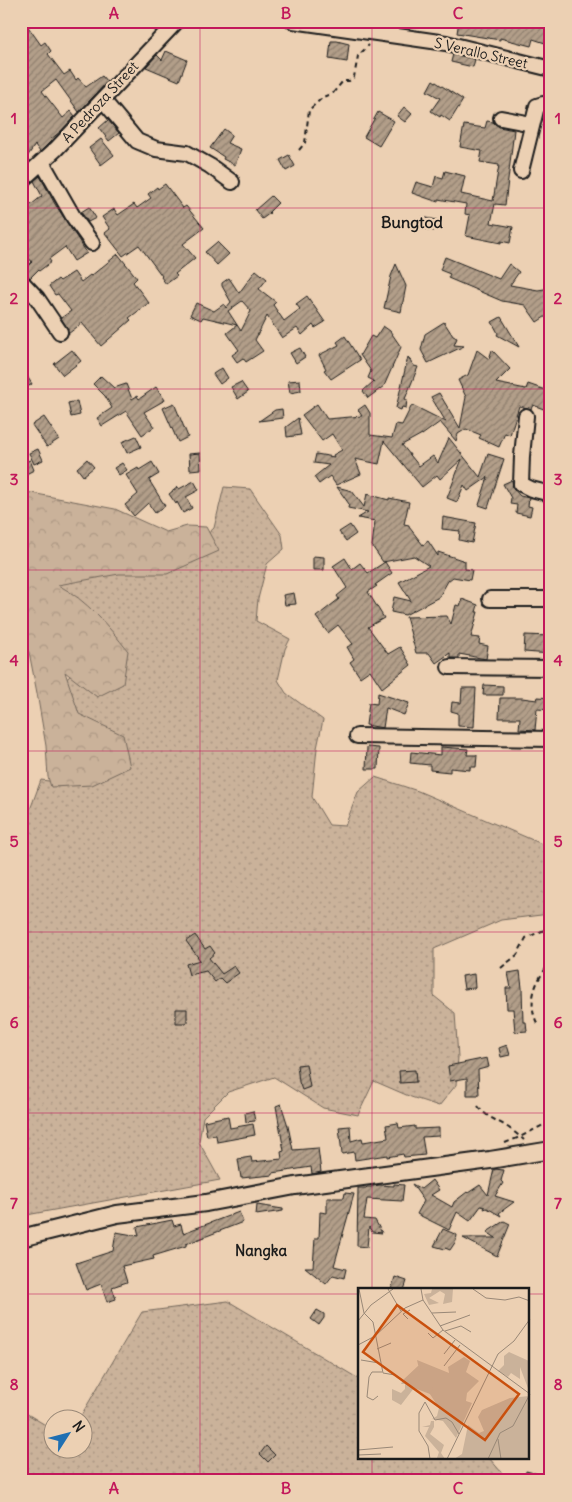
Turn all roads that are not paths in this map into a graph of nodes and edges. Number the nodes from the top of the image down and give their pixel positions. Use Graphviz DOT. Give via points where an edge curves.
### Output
graph roads {
  1 [pos="177,21"];
  2 [pos="293,21"];
  3 [pos="549,64"];
  4 [pos="103,100"];
  5 [pos="551,106"];
  6 [pos="501,118"];
  7 [pos="532,124"];
  8 [pos="42,162"];
  9 [pos="521,171"];
  10 [pos="21,181"];
  11 [pos="232,182"];
  12 [pos="92,243"];
  13 [pos="21,281"];
  14 [pos="60,332"];
  15 [pos="526,416"];
  16 [pos="551,494"];
  17 [pos="490,599"];
  18 [pos="551,599"];
  19 [pos="448,667"];
  20 [pos="551,668"];
  21 [pos="357,736"];
  22 [pos="551,739"];
  23 [pos="543,1152"];
  24 [pos="21,1238"];
  1 -- 4 [label="street, A Pedroza Street"];
  2 -- 3 [label="street, S Verallo Street"];
  4 -- 8 [label="street, A Pedroza Street"];
  4 -- 11 [label="street" via="137,141 156,150 187,153"];
  5 -- 7 [label="street" via="537,106"];
  6 -- 7 [label="street"];
  7 -- 9 [label="street"];
  8 -- 10 [label="street, A Pedroza Street"];
  8 -- 12 [label="street"];
  13 -- 14 [label="street"];
  15 -- 16 [label="street" via="521,484"];
  17 -- 18 [label="street"];
  19 -- 20 [label="street"];
  21 -- 22 [label="street"];
  23 -- 24 [label="main road" via="117,1214"];
}
